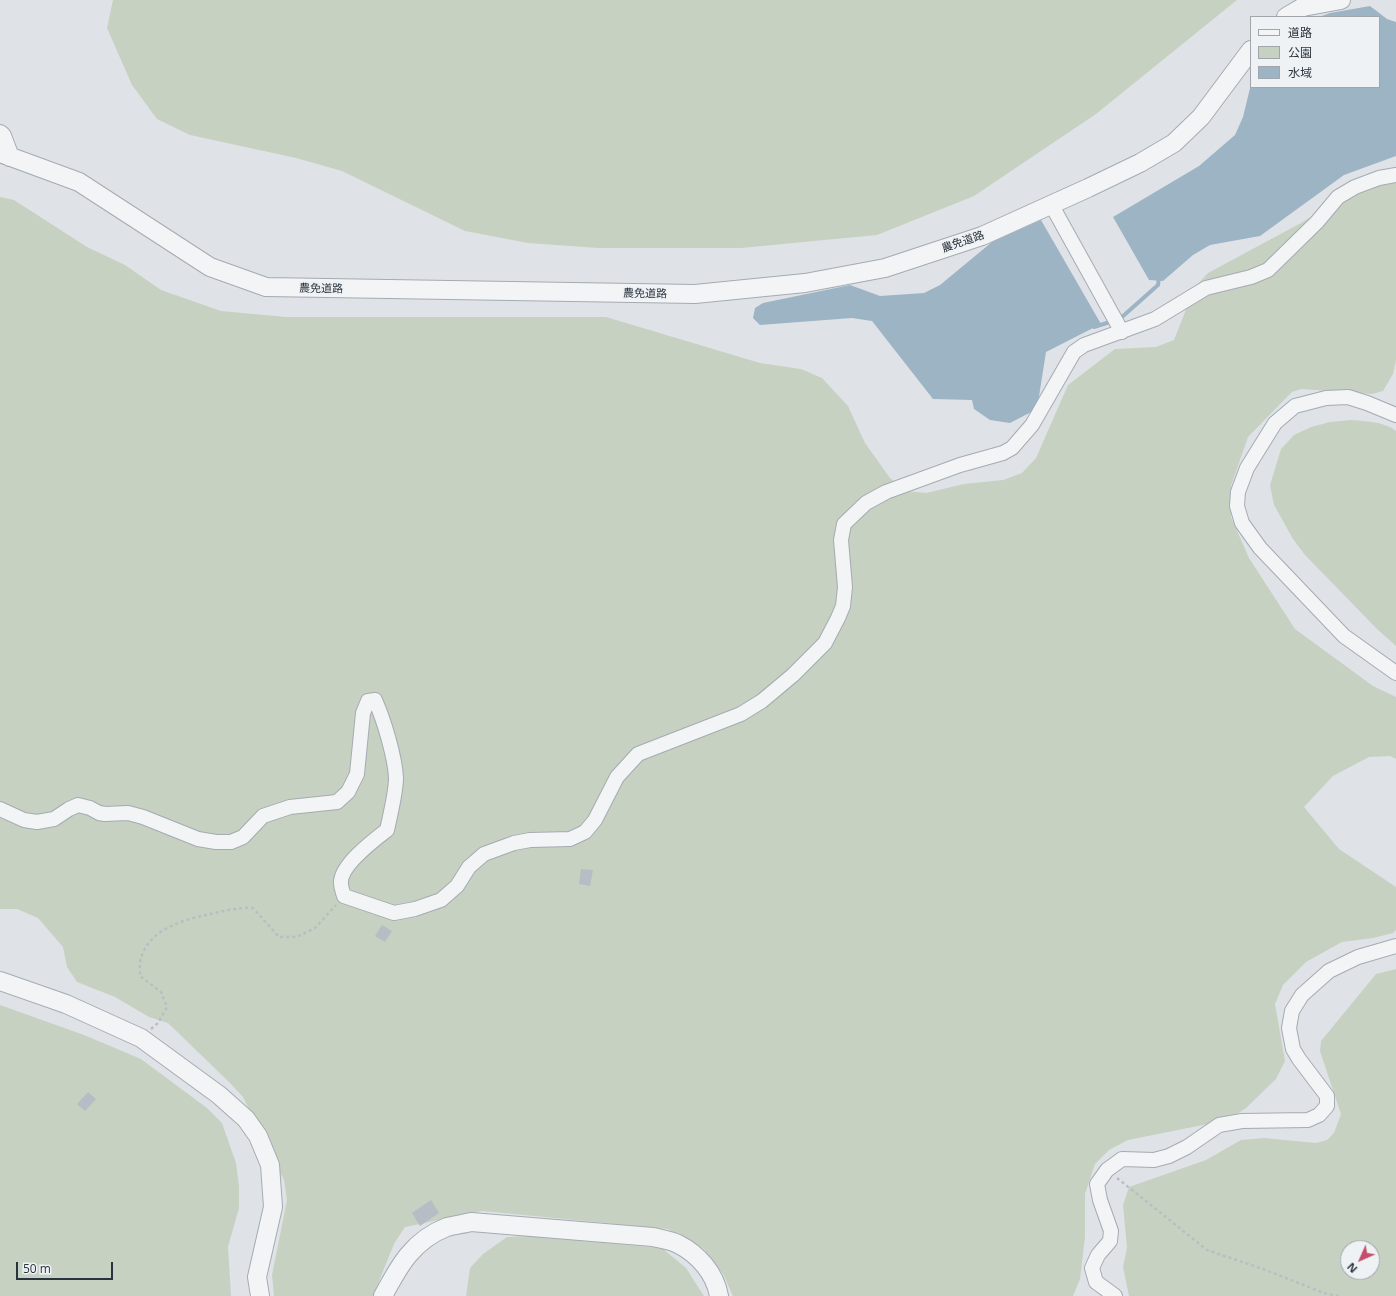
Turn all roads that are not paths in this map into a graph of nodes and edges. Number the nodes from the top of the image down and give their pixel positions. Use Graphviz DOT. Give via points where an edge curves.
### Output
graph roads {
  1 [pos="1341,0"];
  2 [pos="1288,16"];
  3 [pos="1250,51"];
  4 [pos="0,134"];
  5 [pos="5,155"];
  6 [pos="1396,175"];
  7 [pos="1052,204"];
  8 [pos="1122,332"];
  9 [pos="1396,415"];
  10 [pos="1396,673"];
  11 [pos="0,809"];
  12 [pos="1396,946"];
  13 [pos="0,981"];
  14 [pos="718,1295"];
  15 [pos="260,1296"];
  16 [pos="383,1296"];
  17 [pos="1115,1296"];
  1 -- 2 [label="street" via="1303,7"];
  3 -- 7 [label="street, 農免道路" via="1201,117 1174,144 1140,163"];
  4 -- 5 [label="street"];
  5 -- 7 [label="street, 農免道路" via="79,182 210,267 266,287 695,294 805,283 885,268 982,236"];
  6 -- 8 [label="street" via="1355,186 1338,197 1317,222 1268,270 1206,288 1155,319"];
  7 -- 8 [label="street"];
  8 -- 11 [label="street" via="1084,345 1074,352 1032,425 1012,448 886,492 866,503 844,524 841,540 844,606 825,643 762,701 741,714 638,754 617,778 585,832 570,839 514,843 484,854 469,867 457,886 441,900 394,913 344,896 340,882 350,862 387,830 396,780 380,710 375,700 368,700 363,713 357,774 348,792 337,802 290,807 263,816 243,837 231,842 198,839 128,813 105,814 78,806 54,819 37,822 24,820"];
  9 -- 10 [label="street" via="1348,397 1326,398 1295,406 1275,422 1247,468 1238,492 1237,506 1242,523 1260,548 1344,636"];
  12 -- 17 [label="street" via="1358,957 1329,971 1302,996 1292,1011 1289,1028 1293,1049 1327,1096 1327,1106 1319,1115 1308,1120 1242,1121 1219,1125 1169,1156 1154,1160 1122,1158 1107,1170 1097,1184 1111,1231 1110,1241 1098,1255 1092,1268 1096,1282"];
  13 -- 15 [label="street" via="66,1004 141,1038 219,1095 246,1119 258,1136 270,1165 273,1207 257,1277"];
  14 -- 16 [label="street" via="708,1268 693,1253 676,1243 653,1237 471,1222 448,1227 425,1238 397,1270"];
}
